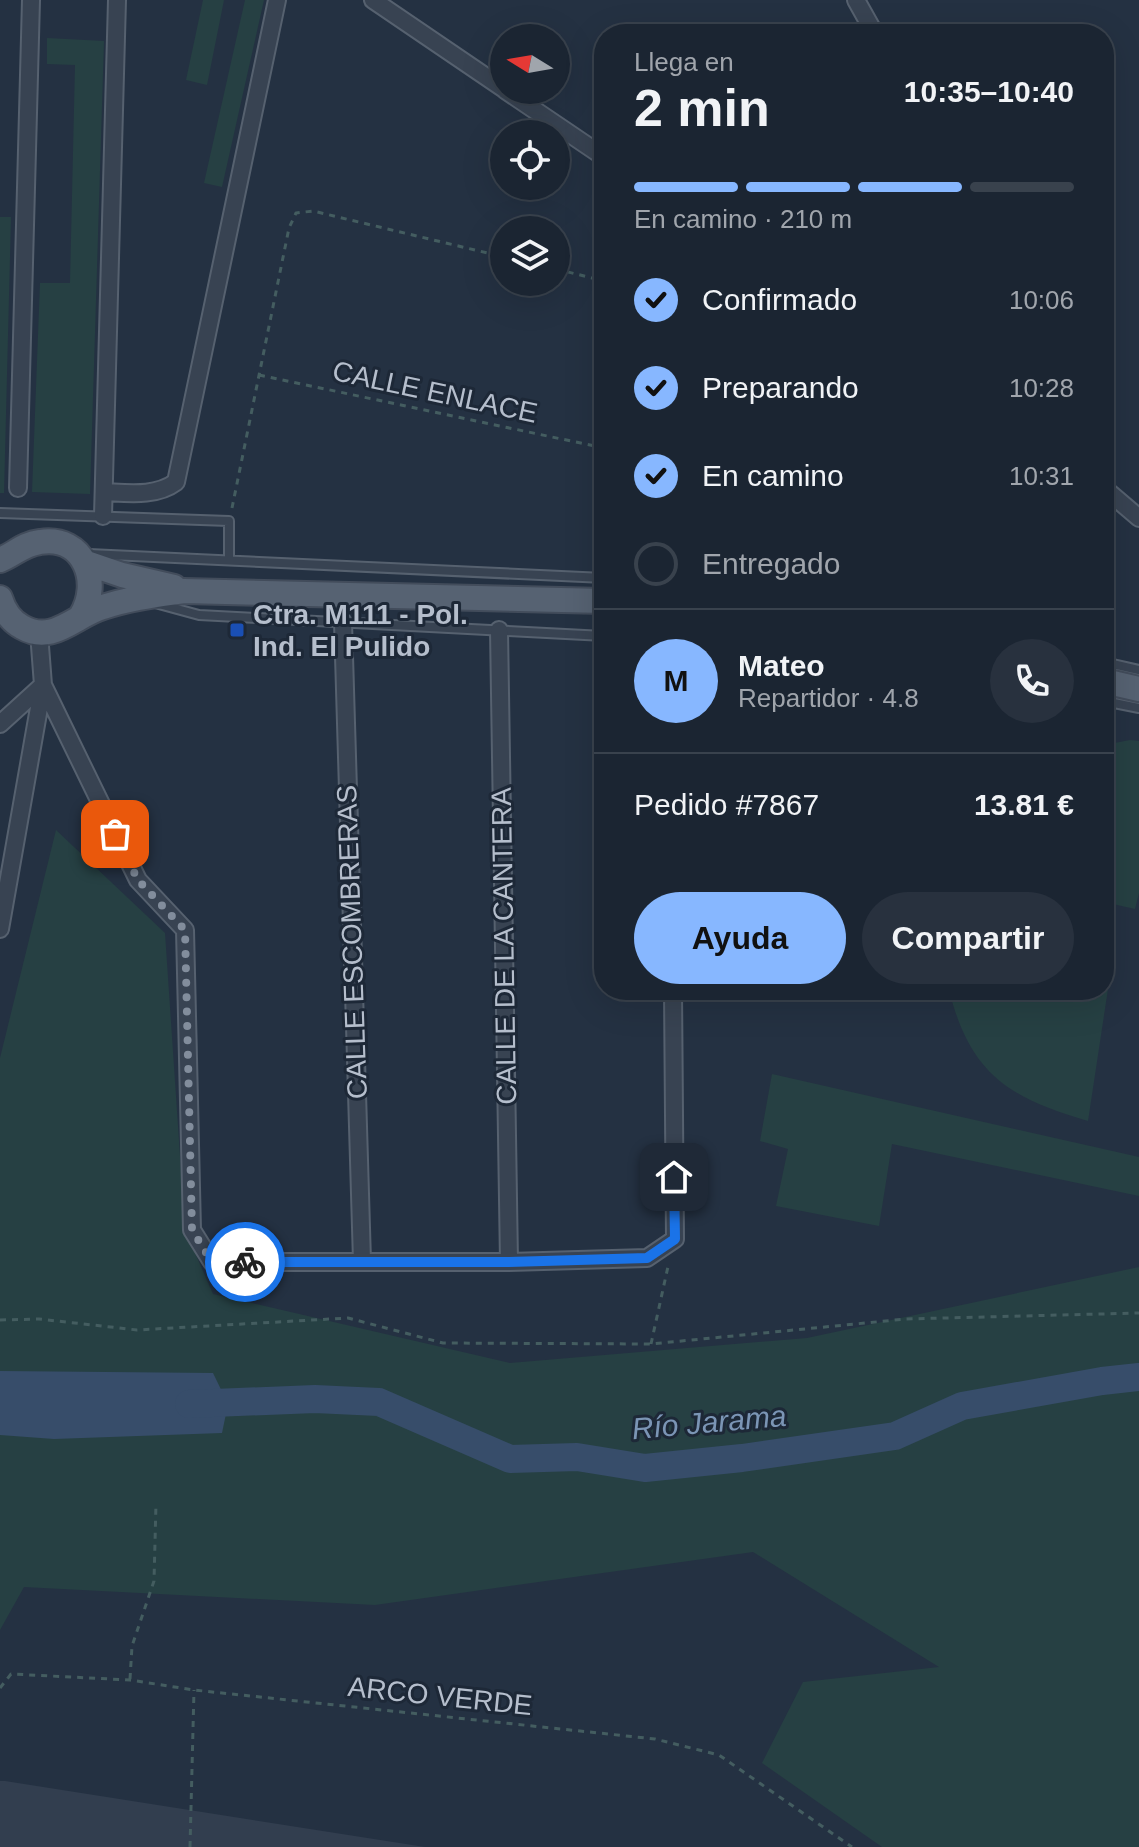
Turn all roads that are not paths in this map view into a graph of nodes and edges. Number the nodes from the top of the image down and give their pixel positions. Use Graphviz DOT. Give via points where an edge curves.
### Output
graph roads {
  1 [pos="31,0"];
  2 [pos="117,0"];
  3 [pos="277,0"];
  4 [pos="373,0"];
  5 [pos="856,0"];
  6 [pos="869,24"];
  7 [pos="490,80"];
  8 [pos="526,104"];
  9 [pos="594,150"];
  10 [pos="18,488"];
  11 [pos="104,492"];
  12 [pos="1114,497"];
  13 [pos="0,513"];
  14 [pos="103,516"];
  15 [pos="1139,518"];
  16 [pos="80,558"];
  17 [pos="229,559"];
  18 [pos="3,564"];
  19 [pos="594,577"];
  20 [pos="184,591"];
  21 [pos="134,598"];
  22 [pos="594,601"];
  23 [pos="1,606"];
  24 [pos="81,616"];
  25 [pos="343,622"];
  26 [pos="499,630"];
  27 [pos="39,633"];
  28 [pos="594,635"];
  29 [pos="1114,664"];
  30 [pos="1139,670"];
  31 [pos="1114,683"];
  32 [pos="43,685"];
  33 [pos="1139,689"];
  34 [pos="1114,703"];
  35 [pos="1139,708"];
  36 [pos="0,724"];
  37 [pos="0,929"];
  38 [pos="673,1000"];
  39 [pos="362,1261"];
  40 [pos="509,1262"];
  1 -- 10 [label="street"];
  2 -- 11 [label="street"];
  3 -- 11 [label="street" via="176,482 165,490"];
  4 -- 7 [label="street"];
  5 -- 6 [label="street"];
  8 -- 9 [label="street"];
  11 -- 14 [label="street"];
  12 -- 15 [label="street"];
  13 -- 14 [label="lane"];
  14 -- 17 [label="lane" via="229,521"];
  16 -- 17 [label="lane"];
  16 -- 18 [label="main road" via="52,541 21,546"];
  16 -- 20 [label="main road"];
  16 -- 24 [label="main road" via="92,589"];
  17 -- 19 [label="lane"];
  20 -- 21 [label="main road"];
  20 -- 22 [label="main road"];
  21 -- 24 [label="main road"];
  21 -- 25 [label="lane" via="199,615"];
  23 -- 27 [label="main road" via="15,623"];
  24 -- 27 [label="main road" via="56,631"];
  25 -- 26 [label="lane"];
  25 -- 39 [label="street, CALLE ESCOMBRERAS"];
  26 -- 28 [label="lane"];
  26 -- 40 [label="street, CALLE DE LA CANTERA"];
  27 -- 32 [label="street"];
  29 -- 30 [label="lane"];
  31 -- 33 [label="main road"];
  32 -- 36 [label="street"];
  32 -- 37 [label="street"];
  32 -- 39 [label="street" via="138,880 185,930 192,1230 212,1262"];
  34 -- 35 [label="lane"];
  38 -- 40 [label="street" via="675,1239 647,1258"];
  39 -- 40 [label="street"];
}
